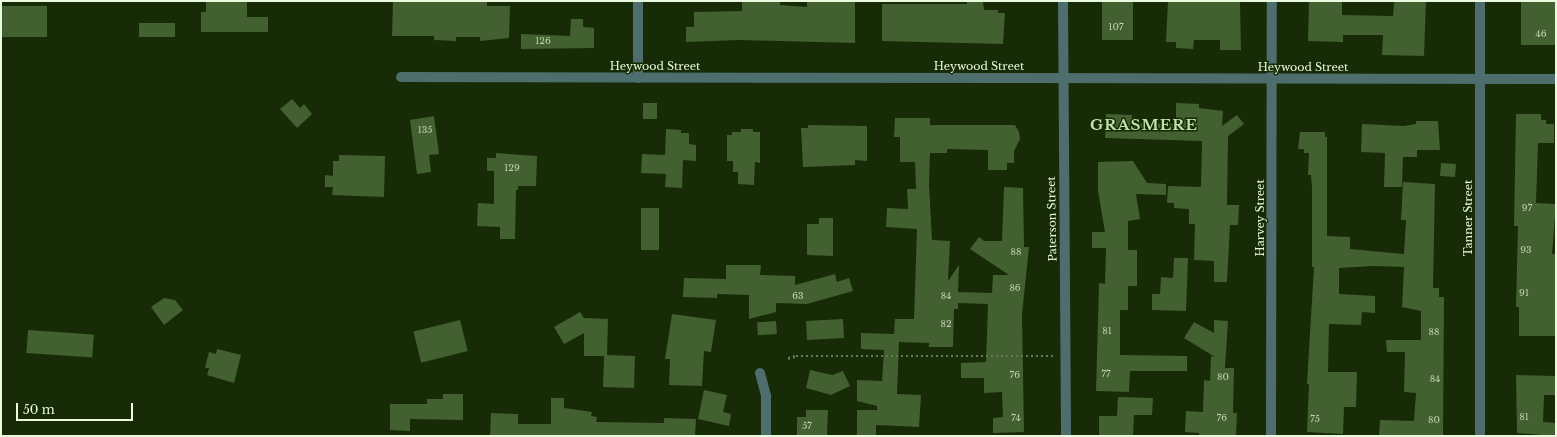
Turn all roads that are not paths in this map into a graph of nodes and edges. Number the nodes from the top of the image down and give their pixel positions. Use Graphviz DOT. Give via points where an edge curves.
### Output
graph roads {
  1 [pos="638,1"];
  2 [pos="1063,1"];
  3 [pos="1272,1"];
  4 [pos="1480,1"];
  5 [pos="401,77"];
  6 [pos="638,78"];
  7 [pos="1063,78"];
  8 [pos="1272,79"];
  9 [pos="1556,79"];
  10 [pos="1480,80"];
  11 [pos="760,373"];
  12 [pos="766,436"];
  13 [pos="1066,436"];
  14 [pos="1272,436"];
  15 [pos="1480,436"];
  1 -- 6 [label="street"];
  2 -- 7 [label="street, Paterson Street"];
  3 -- 8 [label="street, Harvey Street"];
  4 -- 10 [label="street, Tanner Street"];
  5 -- 6 [label="street, Heywood Street"];
  6 -- 7 [label="street, Heywood Street"];
  7 -- 8 [label="street, Heywood Street"];
  7 -- 13 [label="street, Paterson Street"];
  8 -- 10 [label="street, Heywood Street"];
  8 -- 14 [label="street, Harvey Street"];
  9 -- 10 [label="street, Heywood Street"];
  10 -- 15 [label="street, Tanner Street"];
  11 -- 12 [label="street" via="766,396"];
}
